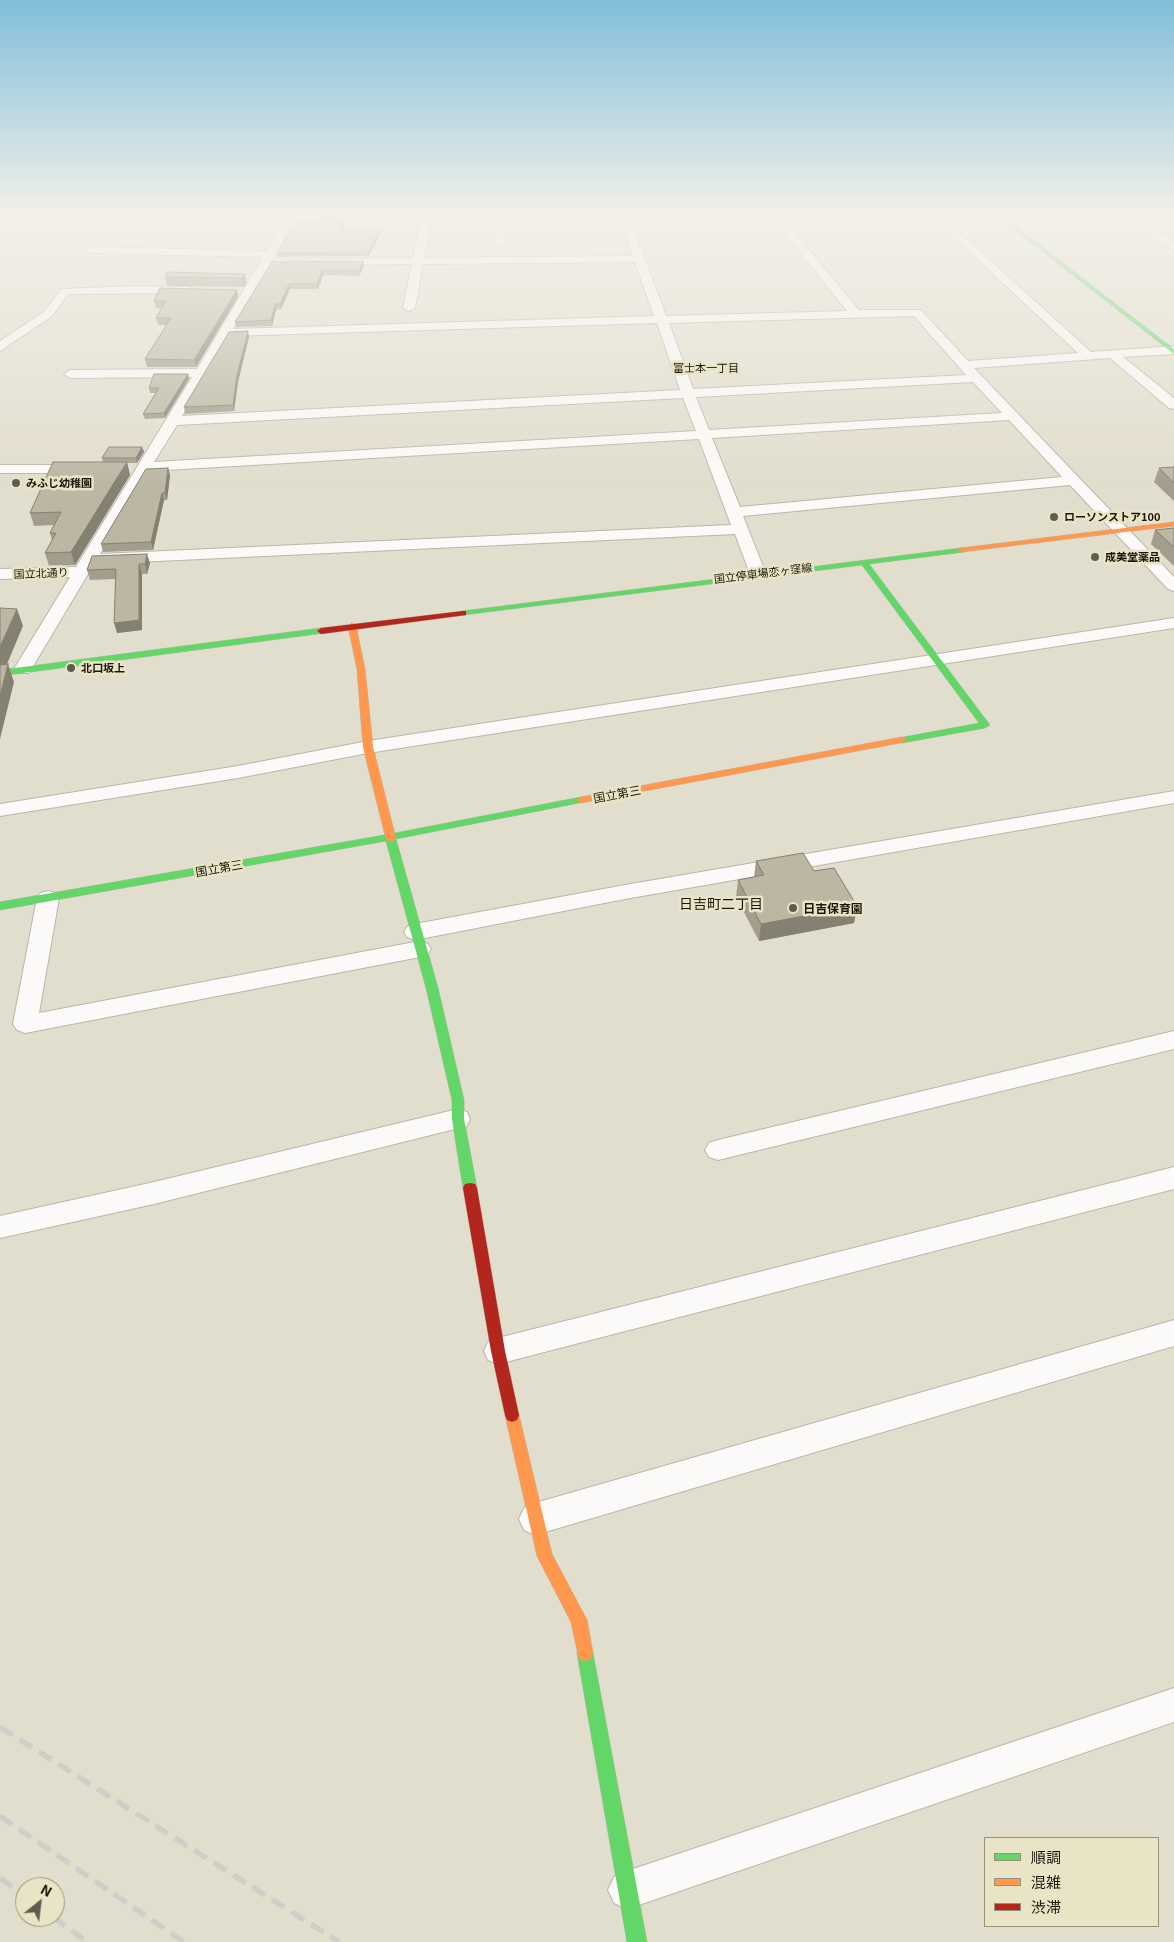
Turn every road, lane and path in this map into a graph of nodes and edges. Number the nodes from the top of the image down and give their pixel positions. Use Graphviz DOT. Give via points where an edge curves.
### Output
graph roads {
  1 [pos="53,307"];
  2 [pos="237,307"];
  3 [pos="658,307"];
  4 [pos="850,307"];
  5 [pos="1034,307"];
  6 [pos="1116,307"];
  7 [pos="855,313"];
  8 [pos="663,319"];
  9 [pos="225,333"];
  10 [pos="0,347"];
  11 [pos="1173,351"];
  12 [pos="1113,354"];
  13 [pos="1088,356"];
  14 [pos="966,365"];
  15 [pos="200,373"];
  16 [pos="70,374"];
  17 [pos="976,378"];
  18 [pos="688,393"];
  19 [pos="1174,405"];
  20 [pos="1012,416"];
  21 [pos="171,421"];
  22 [pos="705,432"];
  23 [pos="144,468"];
  24 [pos="0,469"];
  25 [pos="96,469"];
  26 [pos="124,469"];
  27 [pos="1074,480"];
  28 [pos="736,512"];
  29 [pos="1174,524"];
  30 [pos="741,528"];
  31 [pos="1123,530"];
  32 [pos="863,561"];
  33 [pos="86,565"];
  34 [pos="0,574"];
  35 [pos="758,574"];
  36 [pos="1174,586"];
  37 [pos="1174,623"];
  38 [pos="352,626"];
  39 [pos="936,659"];
  40 [pos="23,669"];
  41 [pos="0,672"];
  42 [pos="368,746"];
  43 [pos="1174,797"];
  44 [pos="0,810"];
  45 [pos="390,838"];
  46 [pos="48,898"];
  47 [pos="0,906"];
  48 [pos="418,940"];
  49 [pos="1174,1040"];
  50 [pos="458,1119"];
  51 [pos="718,1150"];
  52 [pos="1174,1178"];
  53 [pos="0,1227"];
  54 [pos="1174,1333"];
  55 [pos="498,1351"];
  56 [pos="535,1519"];
  57 [pos="1174,1705"];
  58 [pos="626,1890"];
  59 [pos="637,1942"];
  1 -- 10 [label="street" via="48,314"];
  2 -- 9 [label="street"];
  3 -- 8 [label="street"];
  4 -- 7 [label="street"];
  5 -- 13 [label="street"];
  6 -- 11 [label="street"];
  7 -- 8 [label="street"];
  7 -- 14 [label="street" via="916,312"];
  8 -- 9 [label="street"];
  8 -- 18 [label="street"];
  9 -- 15 [label="street"];
  11 -- 12 [label="street"];
  12 -- 13 [label="street"];
  12 -- 19 [label="street"];
  13 -- 14 [label="street"];
  14 -- 17 [label="street"];
  15 -- 16 [label="street"];
  15 -- 21 [label="street"];
  17 -- 18 [label="street"];
  17 -- 20 [label="street"];
  18 -- 21 [label="street"];
  18 -- 22 [label="street"];
  20 -- 22 [label="street"];
  20 -- 27 [label="street"];
  21 -- 23 [label="street"];
  22 -- 23 [label="street"];
  22 -- 28 [label="street"];
  23 -- 26 [label="street"];
  23 -- 33 [label="street"];
  24 -- 25 [label="street"];
  27 -- 28 [label="street"];
  27 -- 31 [label="street"];
  28 -- 30 [label="street"];
  29 -- 31 [label="street, 国立停車場恋ヶ窪線"];
  30 -- 33 [label="street, 国立北通り"];
  30 -- 35 [label="street"];
  31 -- 32 [label="street, 国立停車場恋ヶ窪線"];
  31 -- 36 [label="street"];
  32 -- 35 [label="street, 国立停車場恋ヶ窪線"];
  32 -- 39 [label="street, 国立第三"];
  33 -- 34 [label="street, 国立北通り"];
  33 -- 40 [label="street"];
  35 -- 38 [label="street, 国立停車場恋ヶ窪線"];
  37 -- 39 [label="street"];
  38 -- 40 [label="street, 国立停車場恋ヶ窪線"];
  38 -- 42 [label="street" via="361,669"];
  39 -- 42 [label="street"];
  39 -- 45 [label="street, 国立第三" via="985,725"];
  40 -- 41 [label="street, 国立停車場恋ヶ窪線"];
  42 -- 44 [label="street" via="238,772"];
  42 -- 45 [label="street"];
  43 -- 48 [label="street" via="625,892"];
  45 -- 46 [label="street, 国立第三"];
  45 -- 48 [label="street"];
  46 -- 47 [label="street, 国立第三"];
  46 -- 48 [label="street" via="25,1024"];
  48 -- 50 [label="street" via="458,1100"];
  49 -- 51 [label="street"];
  50 -- 53 [label="street"];
  50 -- 55 [label="street"];
  52 -- 55 [label="street"];
  54 -- 56 [label="street"];
  55 -- 56 [label="street"];
  56 -- 58 [label="street" via="545,1556 579,1620"];
  57 -- 58 [label="street"];
  58 -- 59 [label="street"];
}
